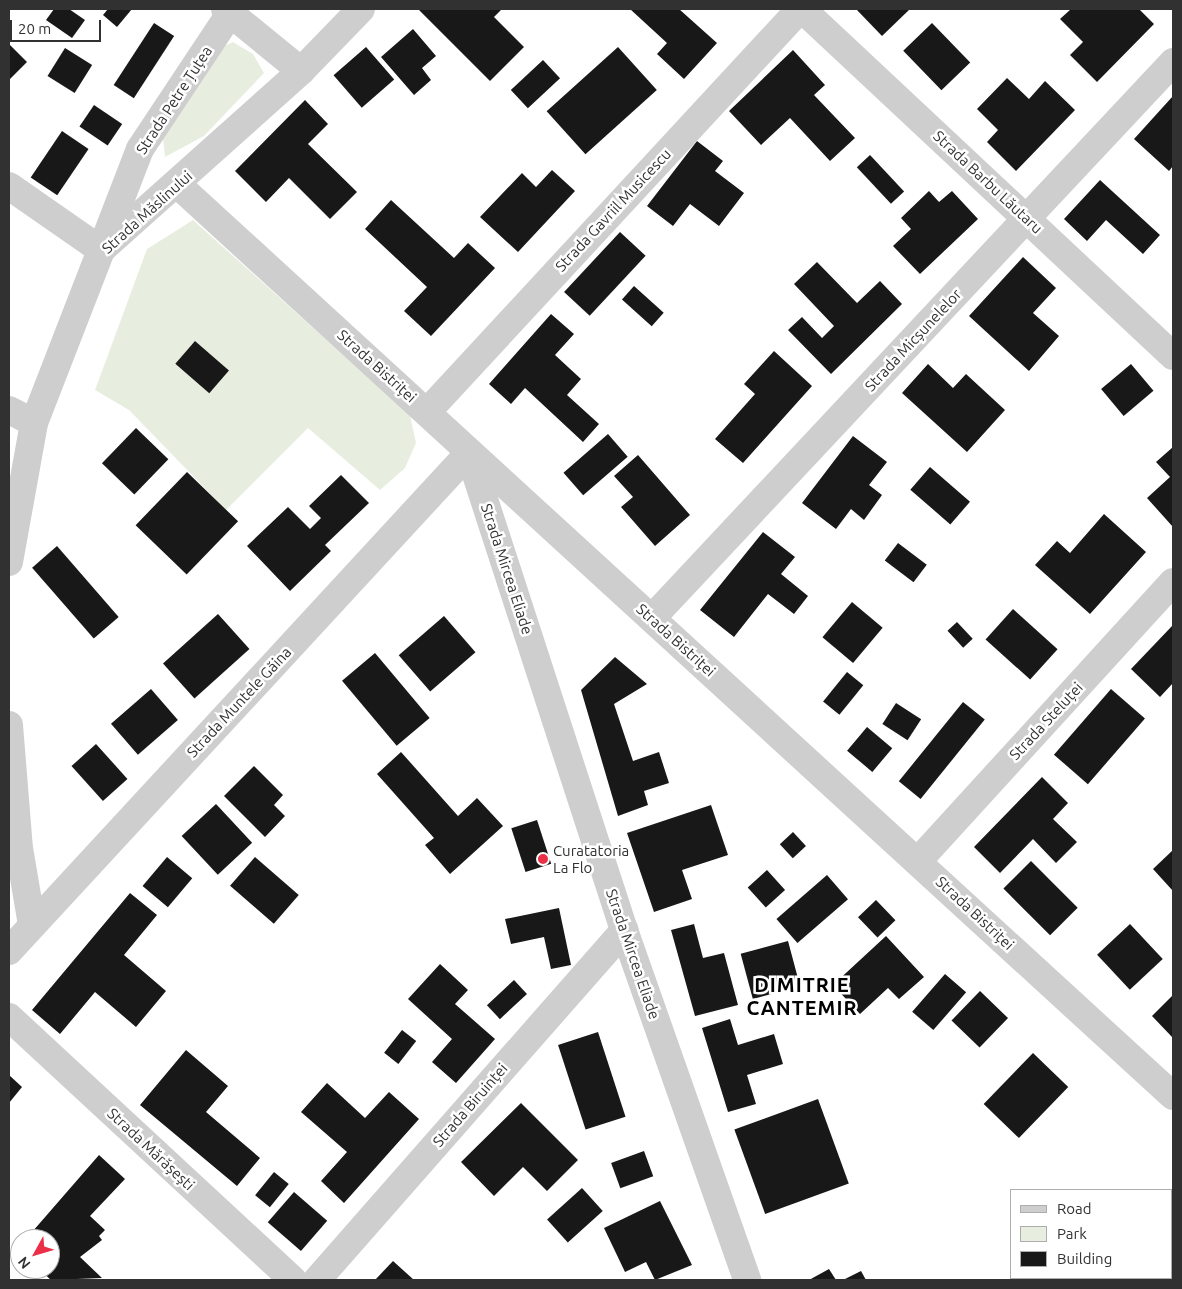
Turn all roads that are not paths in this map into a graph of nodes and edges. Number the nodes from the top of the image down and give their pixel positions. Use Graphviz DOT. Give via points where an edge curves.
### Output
graph roads {
  1 [pos="361,9"];
  2 [pos="801,9"];
  3 [pos="229,10"];
  4 [pos="1173,62"];
  5 [pos="301,71"];
  6 [pos="178,185"];
  7 [pos="9,186"];
  8 [pos="1027,218"];
  9 [pos="100,250"];
  10 [pos="1173,356"];
  11 [pos="9,410"];
  12 [pos="427,412"];
  13 [pos="34,424"];
  14 [pos="469,453"];
  15 [pos="9,562"];
  16 [pos="1173,582"];
  17 [pos="652,618"];
  18 [pos="9,725"];
  19 [pos="918,860"];
  20 [pos="32,925"];
  21 [pos="624,930"];
  22 [pos="9,951"];
  23 [pos="9,1017"];
  24 [pos="1173,1096"];
  25 [pos="293,1280"];
  26 [pos="317,1280"];
  27 [pos="747,1280"];
  1 -- 5 [label="street, Strada Măslinului"];
  2 -- 8 [label="street, Strada Barbu Lăutaru"];
  2 -- 12 [label="street, Strada Gavriil Musicescu"];
  3 -- 5 [label="street"];
  3 -- 9 [label="street, Strada Petre Țuțea" via="140,149"];
  4 -- 8 [label="street, Strada Micșunelelor"];
  5 -- 6 [label="street, Strada Măslinului"];
  6 -- 9 [label="street, Strada Măslinului"];
  6 -- 12 [label="street, Strada Bistriței"];
  7 -- 9 [label="street"];
  8 -- 10 [label="street, Strada Barbu Lăutaru"];
  8 -- 17 [label="street, Strada Micșunelelor"];
  9 -- 13 [label="street, Strada Măslinului"];
  11 -- 13 [label="street"];
  12 -- 14 [label="street, Strada Bistriței"];
  13 -- 15 [label="street, Strada Măslinului"];
  14 -- 17 [label="street, Strada Bistriței"];
  14 -- 20 [label="street, Strada Muntele Găina"];
  14 -- 21 [label="street, Strada Mircea Eliade"];
  16 -- 19 [label="street, Strada Steluței"];
  17 -- 19 [label="street, Strada Bistriței"];
  18 -- 20 [label="street" via="19,848"];
  19 -- 24 [label="street, Strada Bistriței"];
  20 -- 22 [label="street, Strada Muntele Găina"];
  21 -- 26 [label="street, Strada Biruinței"];
  21 -- 27 [label="street, Strada Mircea Eliade"];
  23 -- 25 [label="street, Strada Mărășești"];
}
